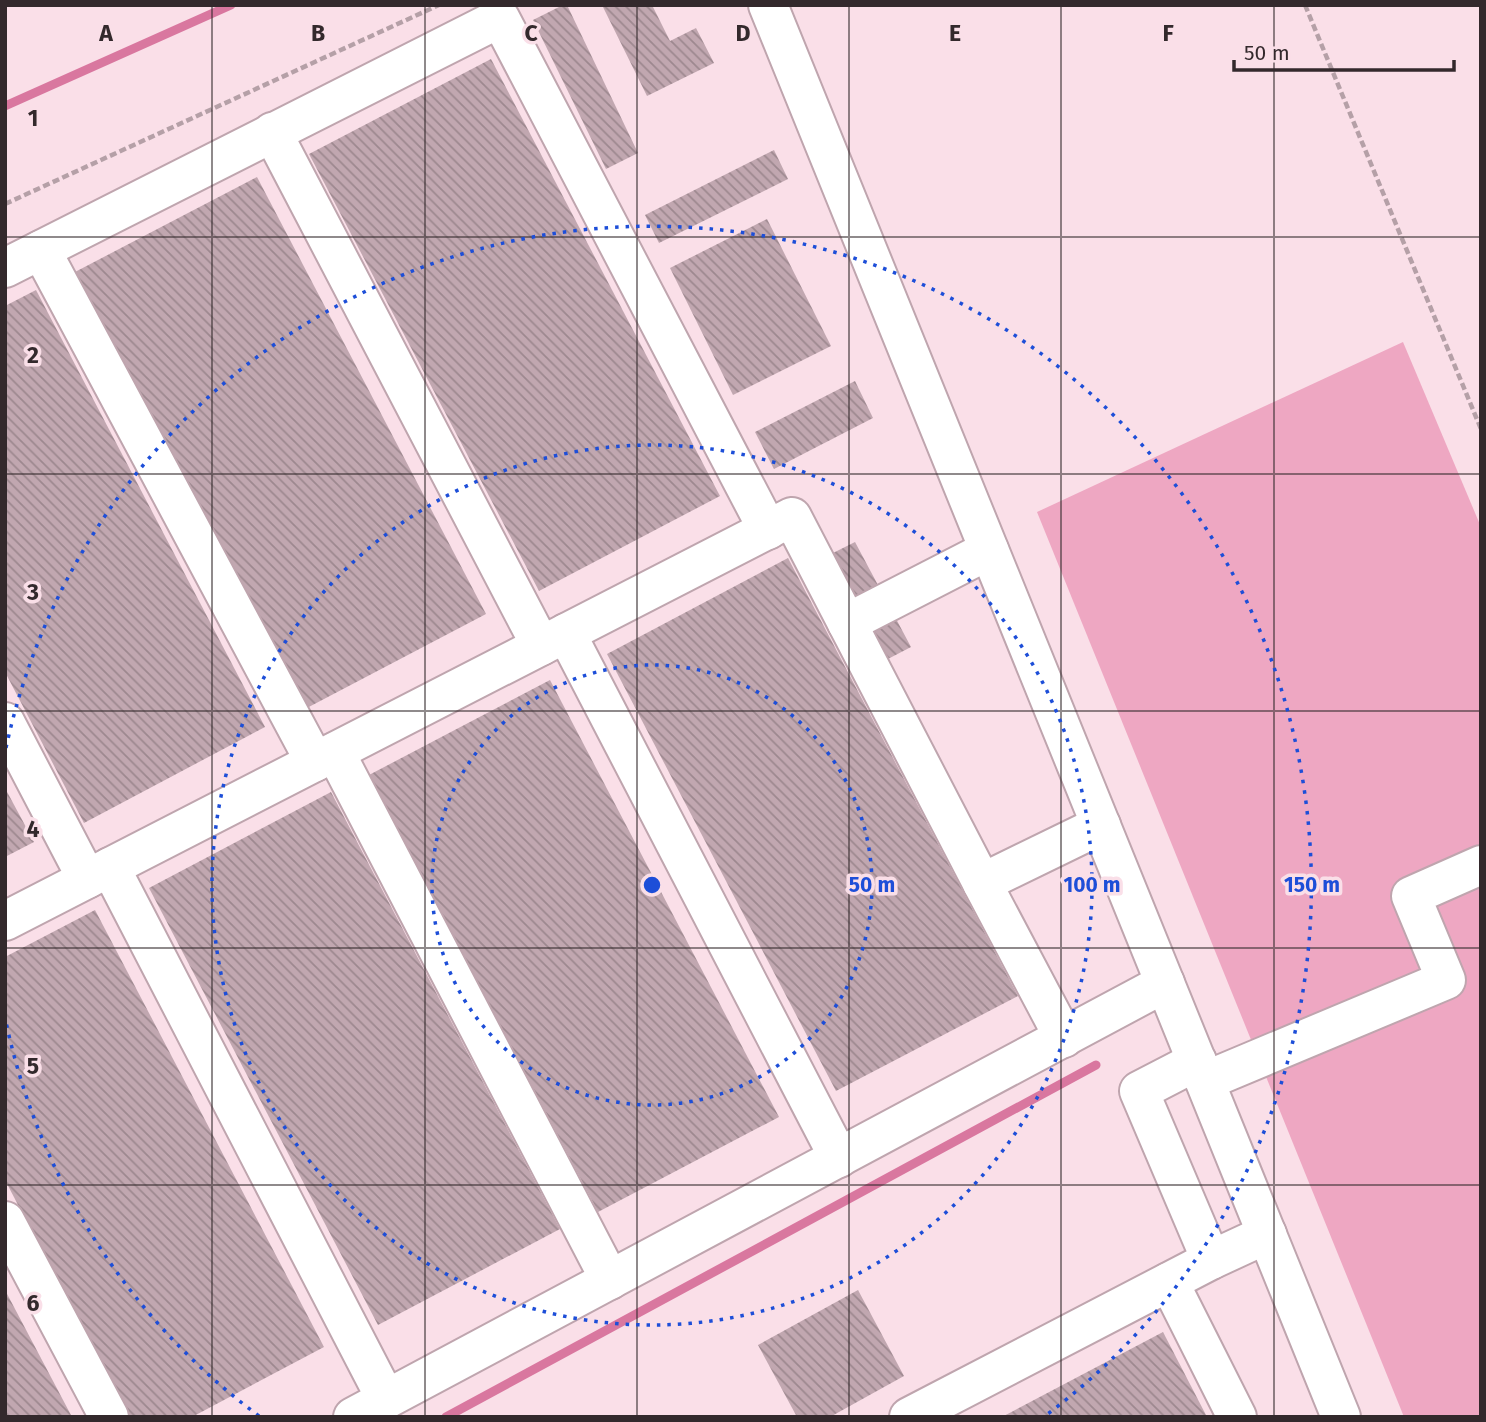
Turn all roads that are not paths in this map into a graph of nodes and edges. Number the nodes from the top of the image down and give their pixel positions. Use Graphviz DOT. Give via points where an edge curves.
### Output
graph roads {
  1 [pos="768,5"];
  2 [pos="272,132"];
  3 [pos="41,250"];
  4 [pos="5,268"];
  5 [pos="768,530"];
  6 [pos="989,550"];
  7 [pos="847,623"];
  8 [pos="554,640"];
  9 [pos="5,722"];
  10 [pos="325,757"];
  11 [pos="1101,825"];
  12 [pos="1481,865"];
  13 [pos="99,873"];
  14 [pos="982,883"];
  15 [pos="5,921"];
  16 [pos="1165,984"];
  17 [pos="1064,1038"];
  18 [pos="1201,1071"];
  19 [pos="839,1158"];
  20 [pos="5,1221"];
  21 [pos="1267,1234"];
  22 [pos="1210,1260"];
  23 [pos="610,1280"];
  24 [pos="1169,1282"];
  25 [pos="370,1408"];
  26 [pos="931,1412"];
  27 [pos="109,1417"];
  28 [pos="1237,1417"];
  29 [pos="1341,1417"];
  1 -- 6 [label="lane"];
  2 -- 3 [label="lane"];
  2 -- 5 [label="lane" via="500,18"];
  2 -- 8 [label="lane"];
  3 -- 4 [label="lane"];
  3 -- 10 [label="lane"];
  5 -- 7 [label="lane" via="792,517"];
  5 -- 8 [label="lane"];
  6 -- 7 [label="lane"];
  6 -- 11 [label="lane"];
  7 -- 14 [label="lane"];
  8 -- 10 [label="lane"];
  8 -- 19 [label="lane"];
  9 -- 13 [label="lane"];
  10 -- 13 [label="lane"];
  10 -- 23 [label="lane"];
  11 -- 14 [label="lane"];
  11 -- 16 [label="lane"];
  12 -- 18 [label="lane" via="1411,896 1446,980"];
  13 -- 15 [label="lane"];
  13 -- 25 [label="lane"];
  14 -- 17 [label="lane"];
  16 -- 17 [label="lane"];
  16 -- 18 [label="lane"];
  17 -- 19 [label="lane"];
  18 -- 21 [label="lane"];
  18 -- 22 [label="lane" via="1139,1091"];
  19 -- 23 [label="lane"];
  20 -- 27 [label="lane"];
  21 -- 22 [label="lane"];
  21 -- 29 [label="lane"];
  22 -- 24 [label="lane"];
  23 -- 25 [label="lane"];
  24 -- 26 [label="lane"];
  24 -- 28 [label="lane"];
}
